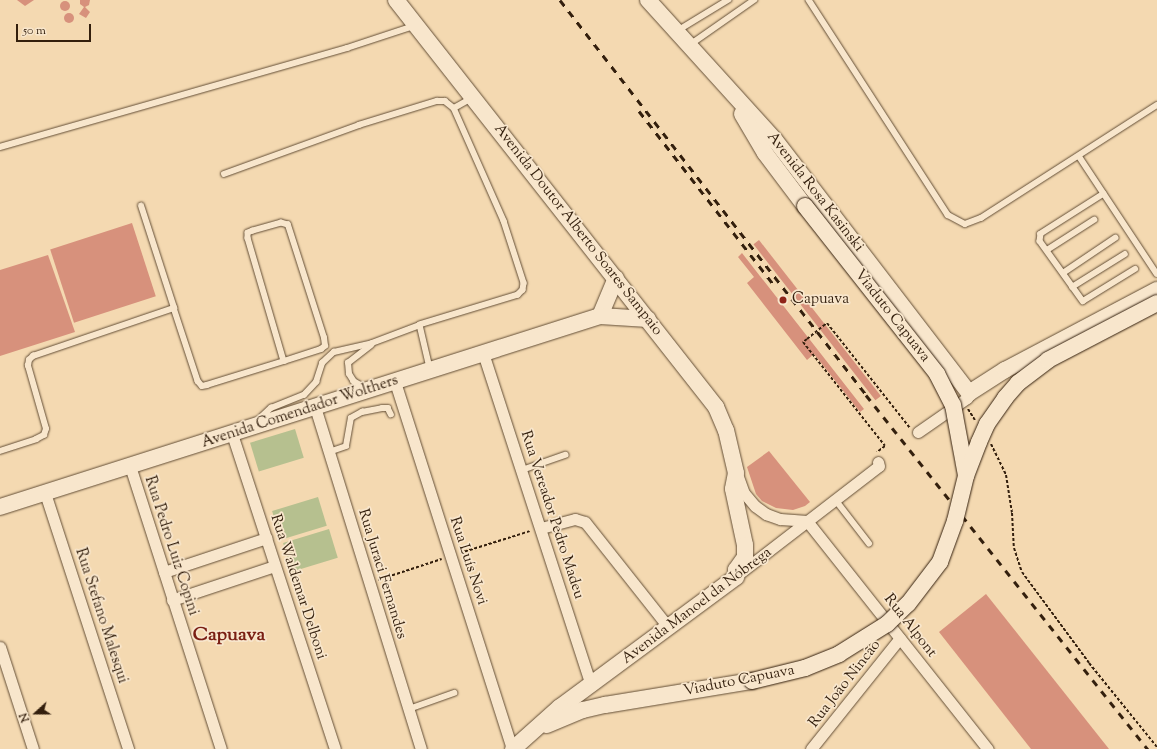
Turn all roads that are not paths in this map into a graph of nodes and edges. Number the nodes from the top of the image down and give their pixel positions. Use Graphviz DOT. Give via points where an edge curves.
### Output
graph roads {
  1 [pos="396,0"];
  2 [pos="648,0"];
  3 [pos="728,0"];
  4 [pos="754,0"];
  5 [pos="808,0"];
  6 [pos="416,25"];
  7 [pos="677,31"];
  8 [pos="690,45"];
  9 [pos="729,92"];
  10 [pos="474,97"];
  11 [pos="1157,105"];
  12 [pos="454,108"];
  13 [pos="0,147"];
  14 [pos="1079,156"];
  15 [pos="224,174"];
  16 [pos="1104,194"];
  17 [pos="141,206"];
  18 [pos="1094,220"];
  19 [pos="1115,238"];
  20 [pos="1047,250"];
  21 [pos="1125,254"];
  22 [pos="1135,269"];
  23 [pos="1063,273"];
  24 [pos="1157,274"];
  25 [pos="616,278"];
  26 [pos="1072,287"];
  27 [pos="1157,290"];
  28 [pos="1157,303"];
  29 [pos="174,308"];
  30 [pos="600,316"];
  31 [pos="648,319"];
  32 [pos="420,325"];
  33 [pos="372,343"];
  34 [pos="483,353"];
  35 [pos="284,361"];
  36 [pos="431,370"];
  37 [pos="395,382"];
  38 [pos="369,390"];
  39 [pos="966,397"];
  40 [pos="314,407"];
  41 [pos="392,414"];
  42 [pos="256,426"];
  43 [pos="915,430"];
  44 [pos="232,434"];
  45 [pos="0,451"];
  46 [pos="329,452"];
  47 [pos="565,455"];
  48 [pos="876,459"];
  49 [pos="130,466"];
  50 [pos="522,470"];
  51 [pos="736,473"];
  52 [pos="966,476"];
  53 [pos="45,493"];
  54 [pos="834,499"];
  55 [pos="0,507"];
  56 [pos="807,521"];
  57 [pos="542,528"];
  58 [pos="266,538"];
  59 [pos="869,544"];
  60 [pos="275,566"];
  61 [pos="164,572"];
  62 [pos="736,577"];
  63 [pos="172,600"];
  64 [pos="669,628"];
  65 [pos="900,638"];
  66 [pos="0,647"];
  67 [pos="591,686"];
  68 [pos="454,693"];
  69 [pos="409,709"];
  70 [pos="534,731"];
  71 [pos="33,749"];
  72 [pos="128,749"];
  73 [pos="221,749"];
  74 [pos="335,749"];
  75 [pos="421,749"];
  76 [pos="512,749"];
  77 [pos="811,749"];
  78 [pos="988,749"];
  1 -- 6 [label="main road, Avenida Doutor Alberto Soares Sampaio"];
  2 -- 7 [label="main road, Avenida Rosa Kasinski"];
  3 -- 7 [label="lane"];
  4 -- 8 [label="lane"];
  5 -- 14 [label="lane" via="948,215 957,221 965,224 982,218"];
  6 -- 10 [label="main road, Avenida Doutor Alberto Soares Sampaio"];
  6 -- 13 [label="lane" via="340,50"];
  7 -- 8 [label="main road, Avenida Rosa Kasinski"];
  8 -- 9 [label="main road, Avenida Rosa Kasinski"];
  9 -- 39 [label="main road, Avenida Rosa Kasinski" via="775,140"];
  9 -- 52 [label="main road, Viaduto Capuava, bridge" via="765,153 937,374 953,405"];
  10 -- 12 [label="lane"];
  10 -- 25 [label="main road, Avenida Doutor Alberto Soares Sampaio"];
  11 -- 14 [label="lane"];
  12 -- 15 [label="lane" via="445,101 436,101 345,130"];
  12 -- 32 [label="lane" via="504,221 524,283 523,290 518,295"];
  14 -- 16 [label="lane"];
  16 -- 20 [label="lane" via="1041,234 1040,241"];
  16 -- 24 [label="lane"];
  17 -- 29 [label="lane"];
  18 -- 20 [label="lane"];
  19 -- 23 [label="lane"];
  20 -- 23 [label="lane"];
  21 -- 26 [label="lane"];
  22 -- 26 [label="lane" via="1086,301 1080,299"];
  23 -- 26 [label="lane"];
  25 -- 30 [label="main road"];
  25 -- 31 [label="main road, Avenida Doutor Alberto Soares Sampaio"];
  27 -- 39 [label="main road" via="1004,370"];
  28 -- 52 [label="main road, Viaduto Capuava, bridge" via="1048,360 1018,383 987,424"];
  29 -- 35 [label="lane" via="198,381 202,386"];
  29 -- 45 [label="lane" via="33,356 28,366 46,429 44,434 36,439"];
  30 -- 31 [label="main road, Avenida Comendador Wolthers"];
  30 -- 34 [label="main road, Avenida Comendador Wolthers"];
  31 -- 51 [label="main road, Avenida Doutor Alberto Soares Sampaio" via="716,407 726,430"];
  32 -- 33 [label="lane"];
  32 -- 36 [label="lane"];
  33 -- 38 [label="lane" via="348,363 349,374 354,382"];
  33 -- 42 [label="lane" via="334,352 322,363 316,382 304,395 271,408 259,419"];
  34 -- 36 [label="main road, Avenida Comendador Wolthers"];
  34 -- 50 [label="street, Rua Vereador Pedro Madeu"];
  35 -- 35 [label="lane" via="325,346 291,230 288,225 281,223 248,233 248,238"];
  36 -- 37 [label="main road, Avenida Comendador Wolthers"];
  37 -- 38 [label="main road, Avenida Comendador Wolthers"];
  37 -- 76 [label="street, Rua Luís Novi"];
  38 -- 40 [label="main road, Avenida Comendador Wolthers"];
  39 -- 43 [label="street"];
  40 -- 42 [label="main road, Avenida Comendador Wolthers"];
  40 -- 46 [label="street, Rua Juraci Fernandes"];
  41 -- 46 [label="lane" via="388,408 382,408 362,412 352,418 346,446"];
  42 -- 44 [label="main road, Avenida Comendador Wolthers"];
  44 -- 49 [label="main road, Avenida Comendador Wolthers"];
  44 -- 58 [label="street, Rua Waldemar Delboni"];
  46 -- 69 [label="street, Rua Juraci Fernandes"];
  47 -- 50 [label="lane"];
  48 -- 54 [label="street, Avenida Manoel da Nóbrega" via="878,466"];
  49 -- 53 [label="main road, Avenida Comendador Wolthers"];
  49 -- 61 [label="street, Rua Pedro Luiz Copini"];
  50 -- 57 [label="street, Rua Vereador Pedro Madeu"];
  51 -- 56 [label="street, Avenida Doutor Alberto Soares Sampaio" via="744,493 755,506 780,519"];
  51 -- 62 [label="main road, Avenida Doutor Alberto Soares Sampaio" via="733,489 745,545 745,557 736,570"];
  52 -- 70 [label="main road, Viaduto Capuava, bridge" via="956,521 940,562 908,604 887,624 839,654 805,668 752,681 583,710"];
  53 -- 55 [label="main road, Avenida Comendador Wolthers"];
  53 -- 72 [label="street, Rua Stefano Malesqui"];
  54 -- 56 [label="street, Avenida Manoel da Nóbrega"];
  54 -- 59 [label="lane"];
  56 -- 62 [label="street, Avenida Manoel da Nóbrega"];
  56 -- 65 [label="street, Rua Alpont"];
  57 -- 64 [label="street" via="575,519 585,522"];
  57 -- 67 [label="street, Rua Vereador Pedro Madeu"];
  58 -- 60 [label="street, Rua Waldemar Delboni"];
  58 -- 61 [label="street"];
  60 -- 63 [label="street"];
  60 -- 74 [label="street, Rua Waldemar Delboni"];
  61 -- 63 [label="street, Rua Pedro Luiz Copini"];
  62 -- 64 [label="main road, Avenida Manoel da Nóbrega"];
  63 -- 73 [label="street, Rua Pedro Luiz Copini"];
  64 -- 67 [label="main road, Avenida Manoel da Nóbrega"];
  65 -- 77 [label="street, Rua João Nincão"];
  65 -- 78 [label="street, Rua Alpont"];
  66 -- 71 [label="street"];
  67 -- 70 [label="main road, Avenida Manoel da Nóbrega" via="560,707"];
  68 -- 69 [label="lane"];
  69 -- 75 [label="street, Rua Juraci Fernandes"];
  70 -- 76 [label="main road, Avenida Manoel da Nóbrega"];
}
